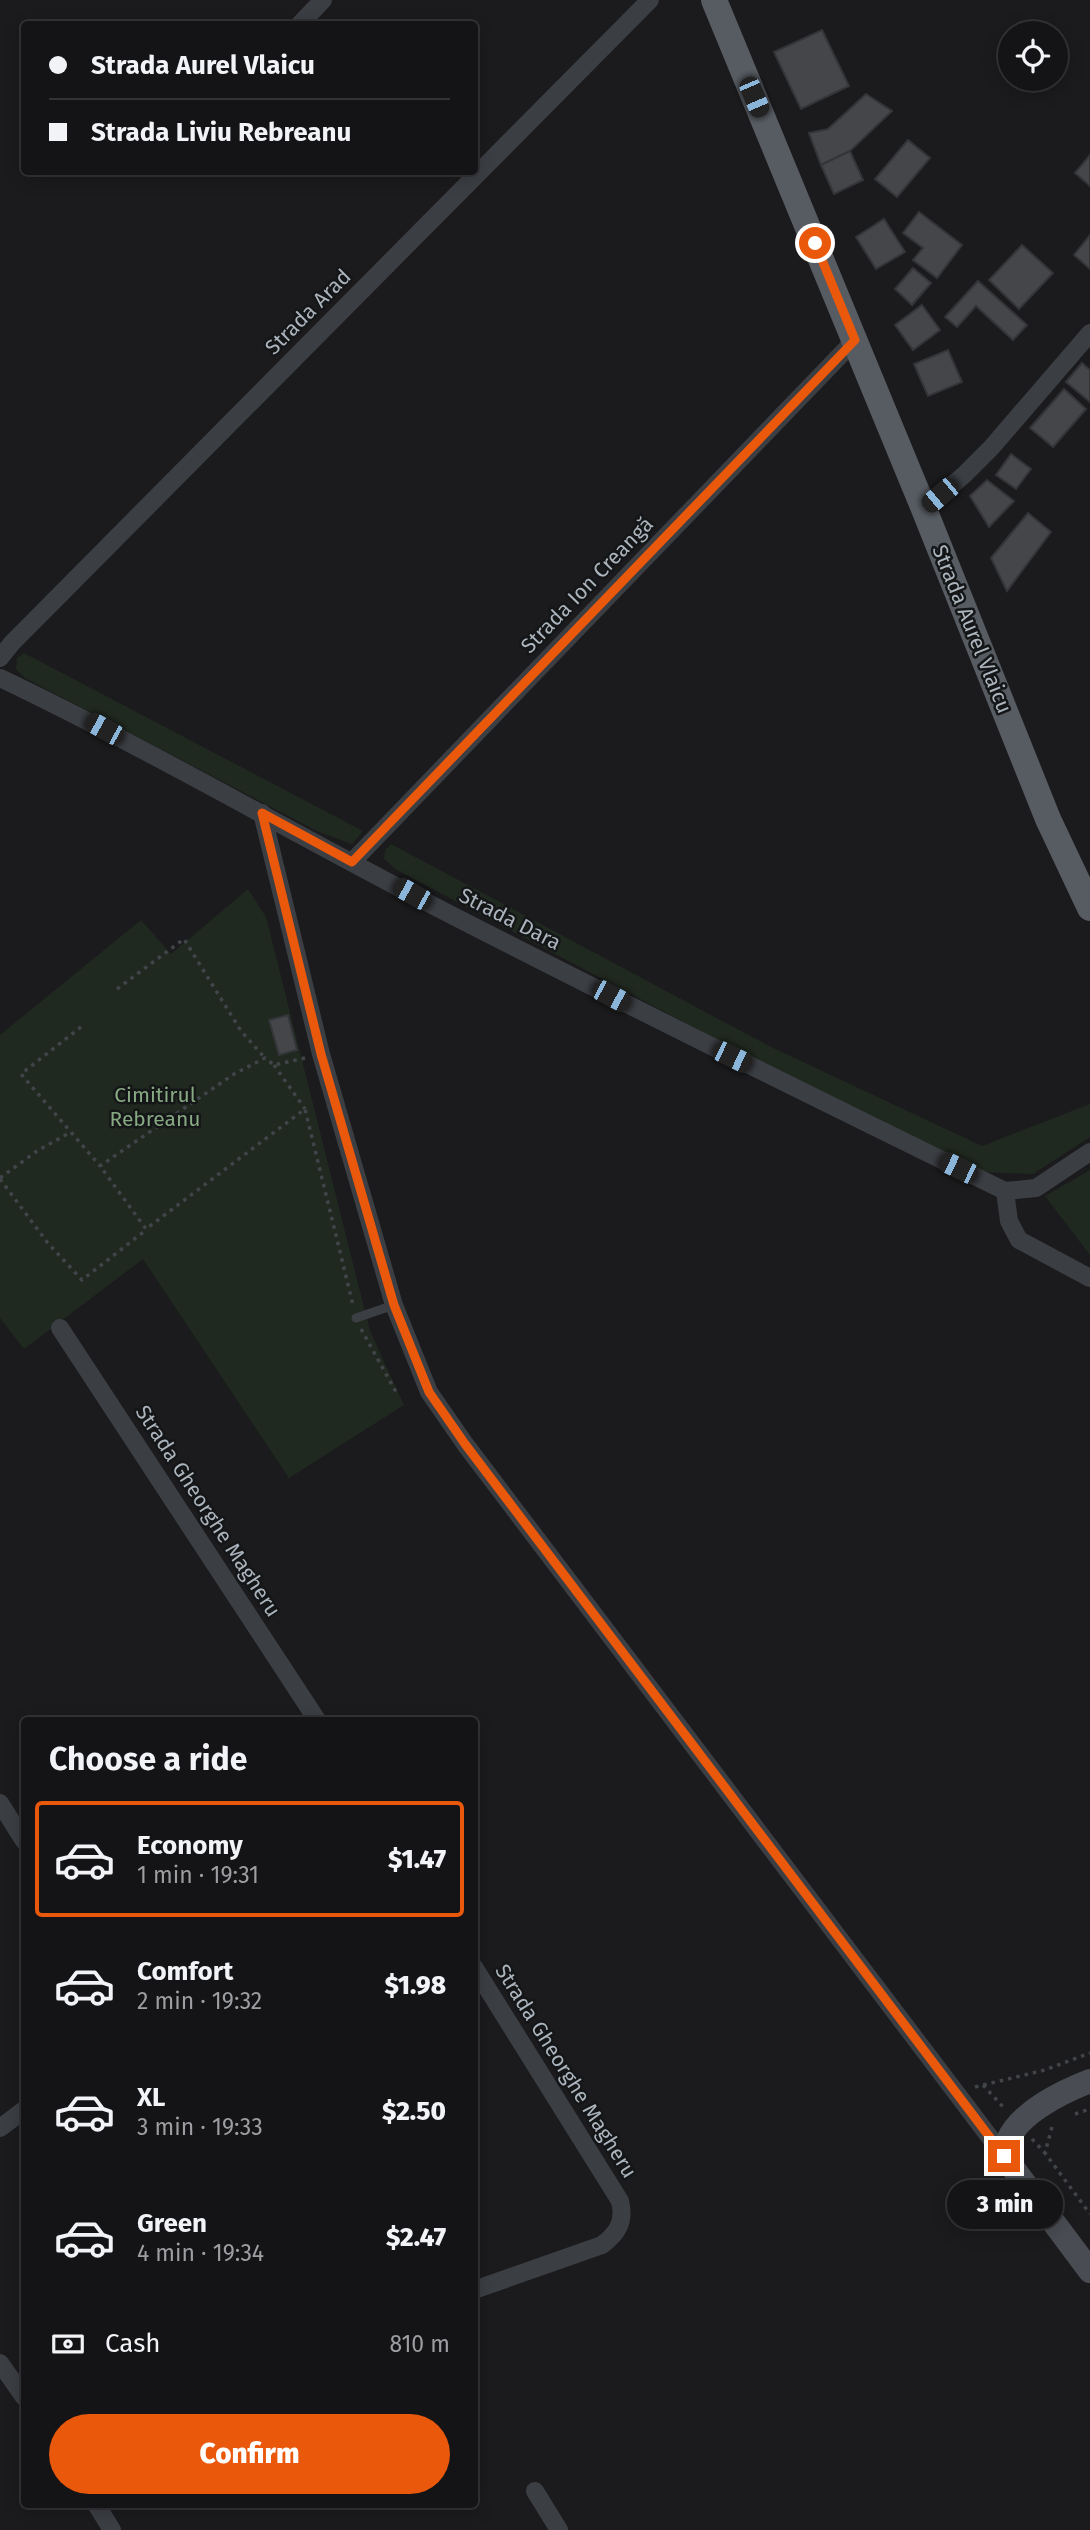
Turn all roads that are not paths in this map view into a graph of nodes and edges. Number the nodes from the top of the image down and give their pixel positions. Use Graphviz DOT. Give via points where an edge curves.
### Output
graph roads {
  1 [pos="323,0"];
  2 [pos="650,0"];
  3 [pos="714,0"];
  4 [pos="303,21"];
  5 [pos="478,173"];
  6 [pos="476,175"];
  7 [pos="1090,333"];
  8 [pos="855,340"];
  9 [pos="924,509"];
  10 [pos="0,658"];
  11 [pos="0,678"];
  12 [pos="262,813"];
  13 [pos="352,862"];
  14 [pos="1090,908"];
  15 [pos="1090,1152"];
  16 [pos="1005,1191"];
  17 [pos="1090,1278"];
  18 [pos="394,1305"];
  19 [pos="356,1318"];
  20 [pos="60,1328"];
  21 [pos="315,1717"];
  22 [pos="0,1803"];
  23 [pos="21,1836"];
  24 [pos="478,1973"];
  25 [pos="1090,2081"];
  26 [pos="21,2112"];
  27 [pos="0,2128"];
  28 [pos="1004,2156"];
  29 [pos="1090,2272"];
  30 [pos="478,2289"];
  31 [pos="0,2363"];
  32 [pos="21,2393"];
  33 [pos="535,2491"];
  34 [pos="98,2508"];
  35 [pos="111,2530"];
  36 [pos="559,2530"];
  1 -- 4 [label="street"];
  2 -- 5 [label="street, Strada Arad"];
  3 -- 8 [label="main road, Strada Aurel Vlaicu"];
  6 -- 10 [label="street, Strada Arad"];
  7 -- 9 [label="street" via="991,447"];
  8 -- 9 [label="main road, Strada Aurel Vlaicu"];
  8 -- 13 [label="street, Strada Ion Creangă"];
  9 -- 14 [label="main road, Strada Aurel Vlaicu" via="1048,819"];
  11 -- 12 [label="street, Strada Dara"];
  12 -- 13 [label="street, Strada Dara"];
  12 -- 18 [label="street" via="321,1054"];
  13 -- 16 [label="street, Strada Dara" via="673,1028"];
  15 -- 16 [label="street" via="1036,1188"];
  16 -- 17 [label="street" via="1009,1221 1019,1240"];
  18 -- 19 [label="lane"];
  18 -- 28 [label="street" via="429,1392 465,1444"];
  20 -- 21 [label="street, Strada Gheorghe Magheru"];
  22 -- 23 [label="street"];
  24 -- 30 [label="street, Strada Gheorghe Magheru" via="620,2201 623,2214 613,2237 601,2245"];
  25 -- 28 [label="main road" via="1065,2091 1019,2124 1008,2139"];
  26 -- 27 [label="street"];
  28 -- 29 [label="main road"];
  31 -- 32 [label="street"];
  33 -- 36 [label="street"];
  34 -- 35 [label="street"];
}
